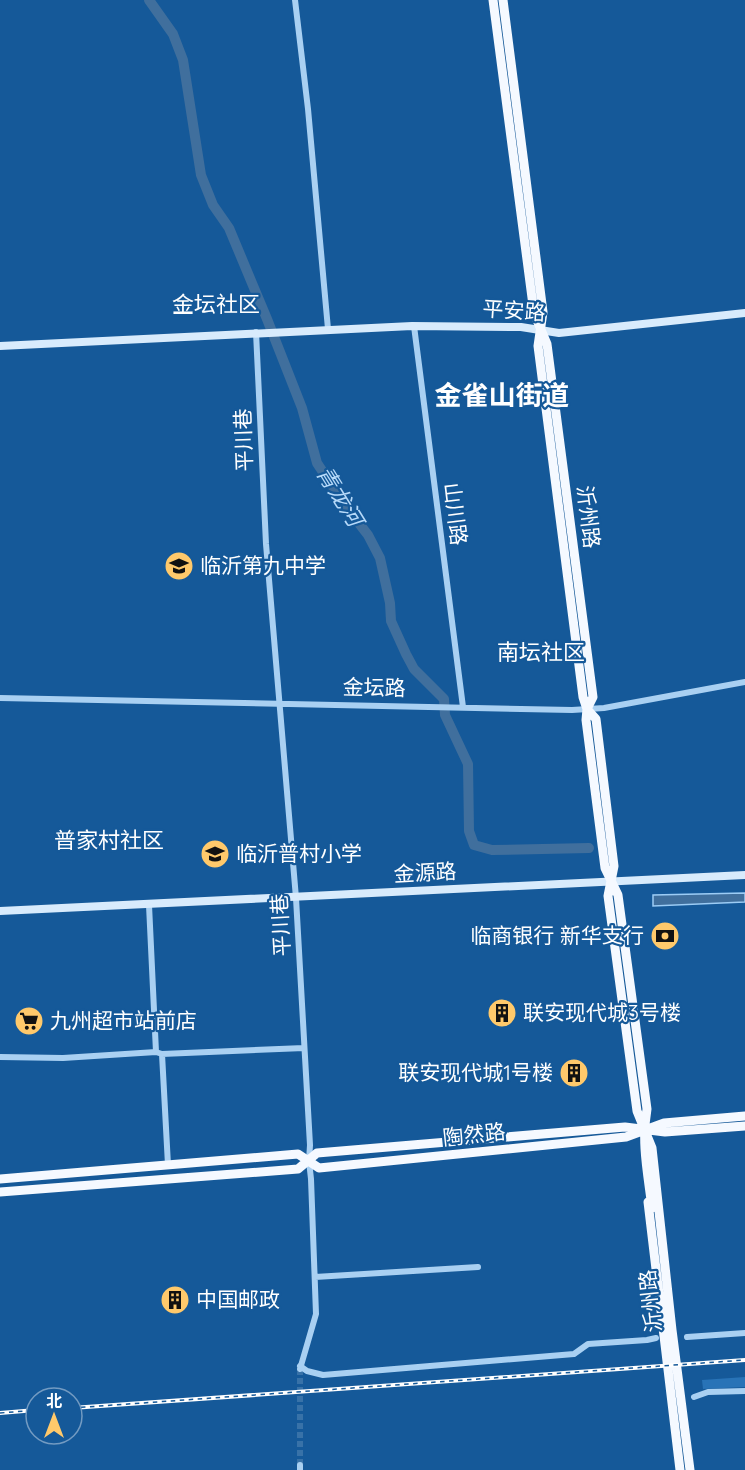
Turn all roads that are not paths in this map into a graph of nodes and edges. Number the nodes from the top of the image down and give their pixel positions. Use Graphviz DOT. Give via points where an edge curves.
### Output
graph roads {
  1 [pos="295,0"];
  2 [pos="493,0"];
  3 [pos="503,0"];
  4 [pos="745,313"];
  5 [pos="414,326"];
  6 [pos="328,329"];
  7 [pos="541,330"];
  8 [pos="260,332"];
  9 [pos="0,346"];
  10 [pos="745,682"];
  11 [pos="0,698"];
  12 [pos="281,703"];
  13 [pos="463,707"];
  14 [pos="587,708"];
  15 [pos="745,875"];
  16 [pos="611,881"];
  17 [pos="296,898"];
  18 [pos="149,905"];
  19 [pos="0,911"];
  20 [pos="304,1048"];
  21 [pos="159,1053"];
  22 [pos="0,1057"];
  23 [pos="745,1116"];
  24 [pos="745,1126"];
  25 [pos="644,1130"];
  26 [pos="309,1161"];
  27 [pos="168,1165"];
  28 [pos="0,1179"];
  29 [pos="653,1188"];
  30 [pos="0,1192"];
  31 [pos="478,1267"];
  32 [pos="315,1277"];
  33 [pos="745,1333"];
  34 [pos="687,1337"];
  35 [pos="656,1338"];
  36 [pos="745,1391"];
  37 [pos="694,1397"];
  38 [pos="682,1470"];
  39 [pos="690,1470"];
  40 [pos="695,1470"];
  1 -- 6 [label="street"];
  2 -- 7 [label="main road, 沂州路" via="534,313"];
  3 -- 7 [label="main road, 沂州路" via="543,312"];
  4 -- 7 [label="street, 平安路" via="559,333"];
  5 -- 6 [label="street, 平安路"];
  5 -- 7 [label="street, 平安路"];
  5 -- 13 [label="street, 山川路"];
  6 -- 8 [label="street, 平安路"];
  7 -- 14 [label="main road, 沂州路" via="547,344 593,697"];
  8 -- 9 [label="street"];
  8 -- 12 [label="street, 平川巷" via="266,544"];
  10 -- 14 [label="street, 金坛路"];
  11 -- 12 [label="street, 金坛路"];
  12 -- 13 [label="street, 金坛路"];
  12 -- 17 [label="street, 平川巷"];
  13 -- 14 [label="street, 金坛路"];
  14 -- 16 [label="main road, 沂州路" via="605,868"];
  15 -- 16 [label="street, 金源路"];
  16 -- 17 [label="street, 金源路"];
  16 -- 25 [label="main road, 沂州路" via="618,895 647,1109"];
  17 -- 18 [label="street, 金源路"];
  17 -- 20 [label="street, 平川巷"];
  18 -- 19 [label="street, 金源路"];
  18 -- 21 [label="street"];
  20 -- 21 [label="street"];
  20 -- 26 [label="street, 平川巷"];
  21 -- 22 [label="street"];
  21 -- 27 [label="street"];
  23 -- 25 [label="main road, 陶然路" via="664,1123"];
  24 -- 25 [label="main road, 陶然路"];
  25 -- 26 [label="main road, 陶然路" via="625,1127 317,1153"];
  25 -- 26 [label="main road, 陶然路" via="626,1137 473,1154 319,1168"];
  25 -- 29 [label="main road, 沂州路"];
  26 -- 27 [label="main road, 陶然路" via="298,1154"];
  26 -- 30 [label="main road, 陶然路" via="298,1169"];
  26 -- 32 [label="street, 平川巷"];
  27 -- 28 [label="main road, 陶然路"];
  29 -- 38 [label="main road" via="649,1211"];
  29 -- 39 [label="main road, 沂州路"];
  29 -- 40 [label="main road" via="662,1202"];
  31 -- 32 [label="street"];
  32 -- 35 [label="street, 平川巷" via="316,1314 300,1368 323,1375 574,1354 588,1344"];
  33 -- 34 [label="street"];
  36 -- 37 [label="street" via="708,1392"];
}
